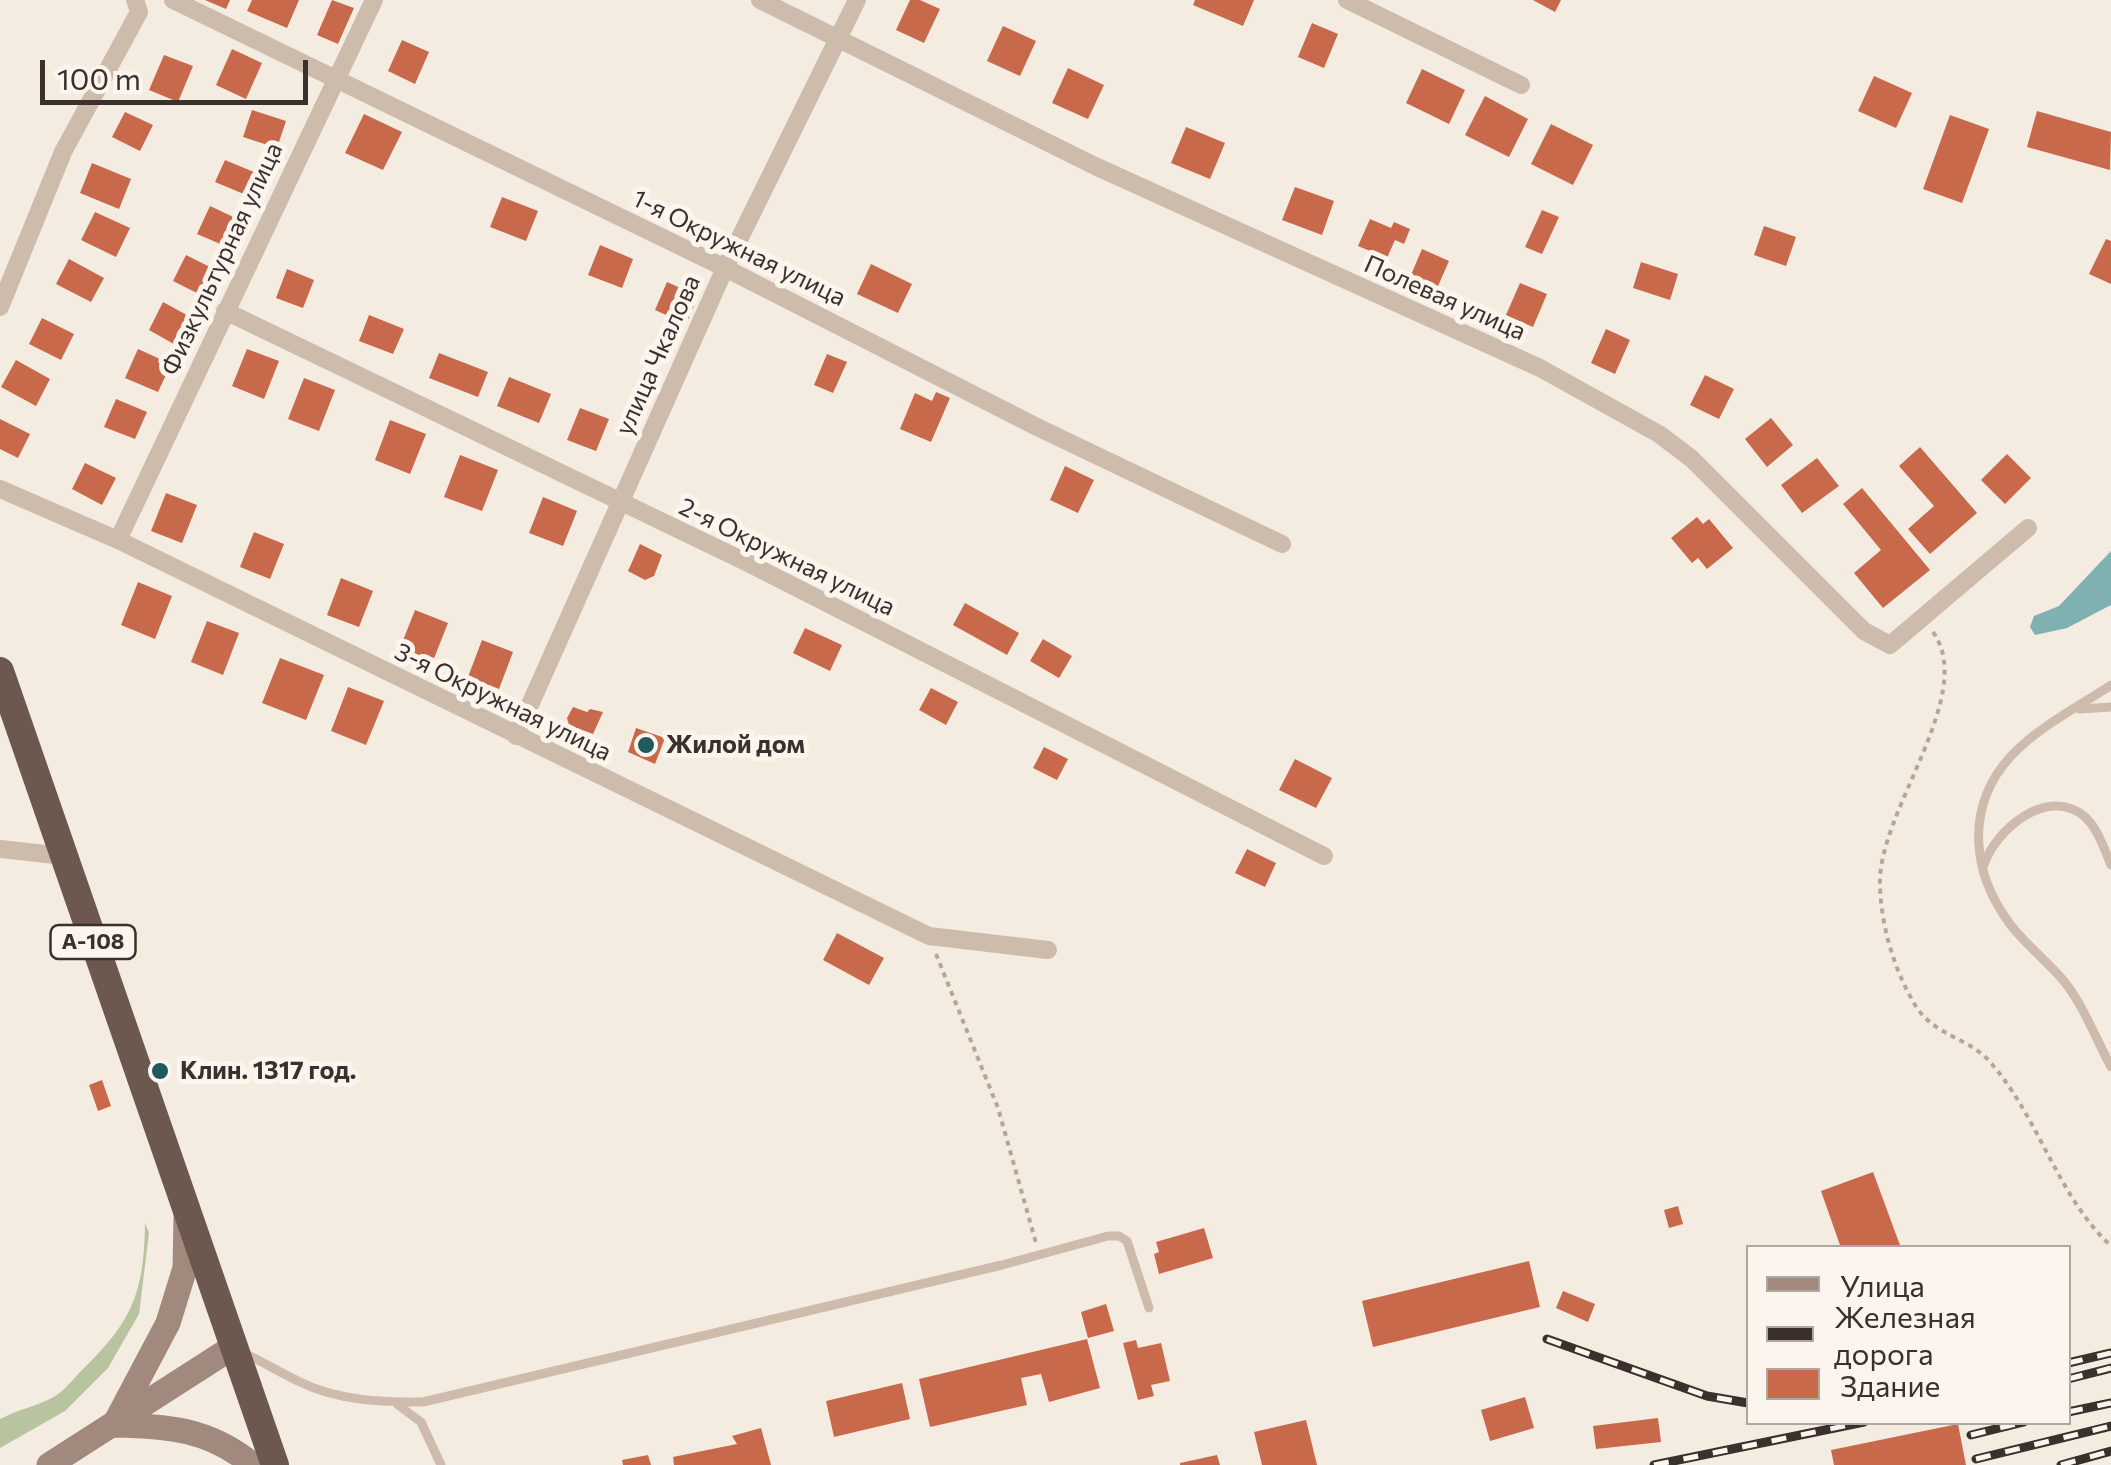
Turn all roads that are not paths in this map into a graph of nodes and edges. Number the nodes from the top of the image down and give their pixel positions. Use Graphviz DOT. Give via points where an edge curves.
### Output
graph roads {
  1 [pos="135,0"];
  2 [pos="173,0"];
  3 [pos="374,0"];
  4 [pos="760,0"];
  5 [pos="858,0"];
  6 [pos="1348,0"];
  7 [pos="840,39"];
  8 [pos="336,79"];
  9 [pos="1521,85"];
  10 [pos="725,268"];
  11 [pos="0,307"];
  12 [pos="224,311"];
  13 [pos="0,490"];
  14 [pos="620,502"];
  15 [pos="2028,528"];
  16 [pos="118,540"];
  17 [pos="1282,544"];
  18 [pos="0,671"];
  19 [pos="2111,685"];
  20 [pos="2111,708"];
  21 [pos="2073,710"];
  22 [pos="516,736"];
  23 [pos="0,850"];
  24 [pos="64,856"];
  25 [pos="1324,856"];
  26 [pos="2111,865"];
  27 [pos="1982,872"];
  28 [pos="1048,950"];
  29 [pos="2111,1067"];
  30 [pos="186,1213"];
  31 [pos="1149,1308"];
  32 [pos="233,1347"];
  33 [pos="389,1402"];
  34 [pos="114,1425"];
  35 [pos="49,1465"];
  36 [pos="253,1465"];
  37 [pos="275,1465"];
  38 [pos="441,1465"];
  1 -- 11 [label="street" via="140,12 63,152"];
  2 -- 8 [label="street, 1-я Окружная улица"];
  3 -- 8 [label="street, Физкультурная улица"];
  4 -- 7 [label="street, Полевая улица"];
  5 -- 7 [label="street, улица Чкалова"];
  6 -- 9 [label="street"];
  7 -- 10 [label="street, улица Чкалова"];
  7 -- 15 [label="street, Полевая улица" via="1095,166 1540,368 1659,434 1864,631 1890,645"];
  8 -- 10 [label="street, 1-я Окружная улица"];
  8 -- 12 [label="street, Физкультурная улица"];
  10 -- 14 [label="street, улица Чкалова"];
  10 -- 17 [label="street, 1-я Окружная улица"];
  12 -- 14 [label="street, 2-я Окружная улица"];
  12 -- 16 [label="street, Физкультурная улица"];
  13 -- 16 [label="street, 3-я Окружная улица"];
  14 -- 22 [label="street, улица Чкалова"];
  14 -- 25 [label="street, 2-я Окружная улица"];
  16 -- 22 [label="street, 3-я Окружная улица"];
  18 -- 24 [label="highway, А-108"];
  19 -- 21 [label="lane"];
  20 -- 21 [label="lane"];
  21 -- 27 [label="lane" via="2021,746 1984,793"];
  22 -- 28 [label="street, 3-я Окружная улица" via="929,936"];
  23 -- 24 [label="street"];
  24 -- 30 [label="highway, А-108"];
  26 -- 27 [label="lane" via="2086,818 2062,807 2012,824 1997,838"];
  27 -- 29 [label="lane" via="2012,926 2064,981"];
  30 -- 32 [label="highway, А-108"];
  30 -- 34 [label="main road" via="185,1268 168,1323"];
  31 -- 33 [label="lane" via="1131,1249 1118,1236 424,1402"];
  32 -- 33 [label="lane" via="328,1393"];
  32 -- 34 [label="main road"];
  32 -- 37 [label="highway, А-108"];
  33 -- 38 [label="lane" via="422,1422"];
  34 -- 35 [label="main road"];
  34 -- 36 [label="main road" via="170,1426 207,1436"];
}
